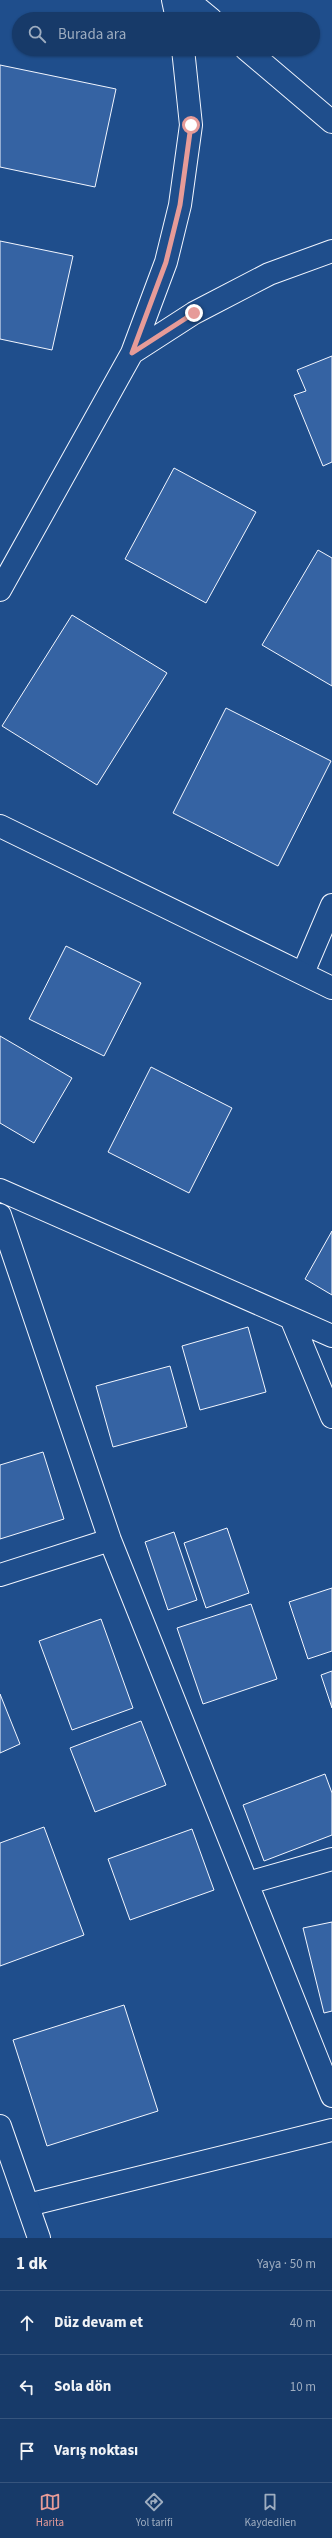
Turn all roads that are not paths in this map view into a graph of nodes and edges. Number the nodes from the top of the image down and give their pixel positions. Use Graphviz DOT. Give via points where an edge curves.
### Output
graph roads {
  1 [pos="173,0"];
  2 [pos="188,0"];
  3 [pos="176,12"];
  4 [pos="203,12"];
  5 [pos="184,56"];
  6 [pos="254,56"];
  7 [pos="332,122"];
  8 [pos="332,251"];
  9 [pos="132,353"];
  10 [pos="0,590"];
  11 [pos="0,826"];
  12 [pos="332,905"];
  13 [pos="303,973"];
  14 [pos="332,988"];
  15 [pos="0,1190"];
  16 [pos="0,1215"];
  17 [pos="291,1318"];
  18 [pos="332,1336"];
  19 [pos="332,1417"];
  20 [pos="110,1540"];
  21 [pos="0,1575"];
  22 [pos="332,1859"];
  23 [pos="248,1883"];
  24 [pos="332,2096"];
  25 [pos="0,2126"];
  26 [pos="332,2130"];
  27 [pos="28,2205"];
  28 [pos="39,2238"];
  1 -- 3 [label="street"];
  2 -- 4 [label="street"];
  5 -- 9 [label="street" via="191,125 180,205 166,262"];
  6 -- 7 [label="street"];
  8 -- 9 [label="street" via="269,274 194,313"];
  9 -- 10 [label="street"];
  11 -- 13 [label="street"];
  12 -- 13 [label="street"];
  13 -- 14 [label="street"];
  15 -- 17 [label="street"];
  16 -- 20 [label="street"];
  17 -- 18 [label="street"];
  17 -- 19 [label="street"];
  20 -- 21 [label="street"];
  20 -- 23 [label="street"];
  22 -- 23 [label="street"];
  23 -- 24 [label="street"];
  25 -- 27 [label="street"];
  26 -- 27 [label="street"];
  27 -- 28 [label="street"];
}
